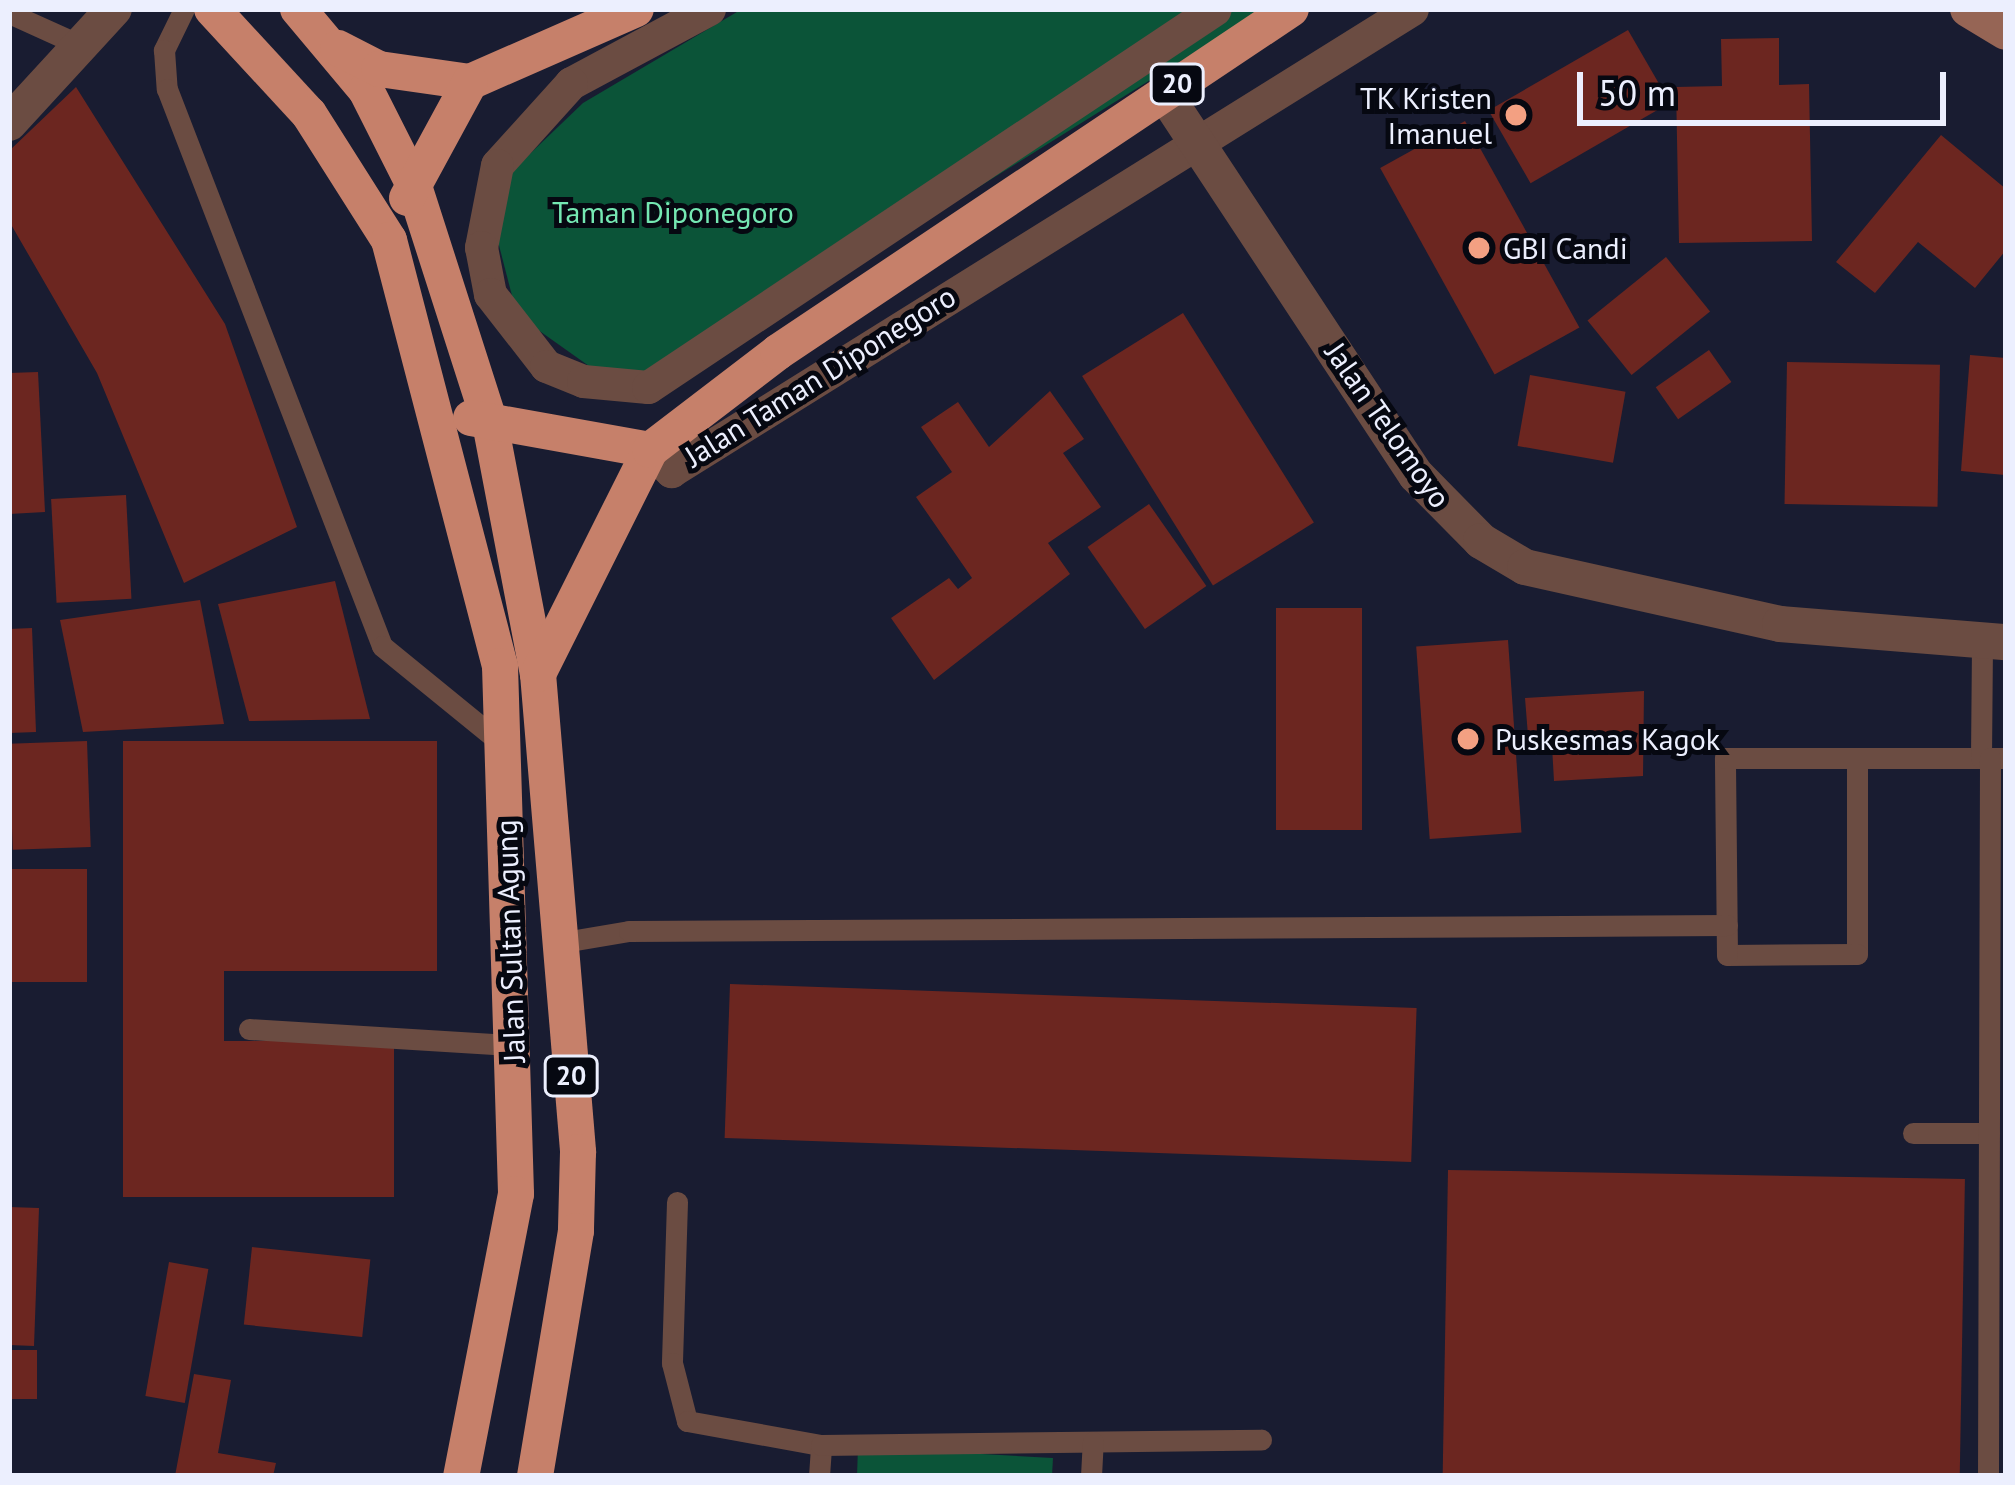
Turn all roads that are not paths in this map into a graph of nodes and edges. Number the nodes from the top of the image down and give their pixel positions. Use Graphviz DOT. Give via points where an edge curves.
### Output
graph roads {
  1 [pos="114,9"];
  2 [pos="184,9"];
  3 [pos="212,9"];
  4 [pos="298,9"];
  5 [pos="636,9"];
  6 [pos="709,9"];
  7 [pos="1215,9"];
  8 [pos="1291,9"];
  9 [pos="1412,9"];
  10 [pos="1968,9"];
  11 [pos="9,13"];
  12 [pos="2006,32"];
  13 [pos="324,40"];
  14 [pos="80,45"];
  15 [pos="470,82"];
  16 [pos="1164,93"];
  17 [pos="9,123"];
  18 [pos="1199,146"];
  19 [pos="413,183"];
  20 [pos="389,240"];
  21 [pos="439,408"];
  22 [pos="490,423"];
  23 [pos="650,450"];
  24 [pos="1994,642"];
  25 [pos="538,674"];
  26 [pos="502,744"];
  27 [pos="1857,758"];
  28 [pos="1992,758"];
  29 [pos="1727,926"];
  30 [pos="558,943"];
  31 [pos="249,1029"];
  32 [pos="514,1045"];
  33 [pos="1913,1132"];
  34 [pos="1989,1133"];
  35 [pos="677,1202"];
  36 [pos="1261,1440"];
  37 [pos="1093,1442"];
  38 [pos="821,1444"];
  39 [pos="460,1476"];
  40 [pos="535,1476"];
  41 [pos="819,1476"];
  42 [pos="1091,1476"];
  43 [pos="1988,1476"];
  1 -- 14 [label="street"];
  2 -- 26 [label="lane" via="164,50 167,89 382,646"];
  3 -- 20 [label="highway, 20" via="309,114"];
  4 -- 13 [label="highway, Jalan Sultan Agung / 20"];
  5 -- 15 [label="highway"];
  6 -- 7 [label="street" via="571,83 497,165 482,229 490,294 546,366 583,381 648,387"];
  8 -- 16 [label="highway, Jalan Taman Diponegoro / 20"];
  9 -- 18 [label="street, Jalan Taman Diponegoro"];
  10 -- 12 [label="main road"];
  11 -- 14 [label="lane"];
  13 -- 15 [label="highway, Jalan Sultan Agung / 20" via="380,69"];
  13 -- 19 [label="highway, Jalan Sultan Agung / 20" via="365,90"];
  14 -- 17 [label="street"];
  15 -- 19 [label="highway"];
  16 -- 18 [label="street, Jalan Telomoyo"];
  16 -- 23 [label="highway, Jalan Taman Diponegoro / 20"];
  18 -- 23 [label="street, Jalan Taman Diponegoro" via="671,471"];
  18 -- 24 [label="street, Jalan Telomoyo" via="1416,475 1481,541 1525,567 1757,620"];
  19 -- 20 [label="highway"];
  19 -- 22 [label="highway, Jalan Sultan Agung / 20"];
  20 -- 21 [label="highway, 20"];
  21 -- 22 [label="highway"];
  21 -- 26 [label="highway, Jalan Sultan Agung / 20" via="500,666"];
  22 -- 23 [label="highway"];
  22 -- 25 [label="highway, Jalan Sultan Agung / 20"];
  23 -- 25 [label="highway, 20"];
  24 -- 28 [label="lane"];
  25 -- 30 [label="highway, Jalan Sultan Agung / 20"];
  26 -- 32 [label="highway, Jalan Sultan Agung / 20"];
  27 -- 28 [label="lane"];
  27 -- 29 [label="lane" via="1725,758"];
  27 -- 29 [label="lane" via="1857,953 1726,955"];
  28 -- 34 [label="lane"];
  29 -- 30 [label="lane" via="629,931"];
  30 -- 40 [label="highway, Jalan Sultan Agung / 20" via="576,1231"];
  31 -- 32 [label="lane"];
  32 -- 39 [label="highway, Jalan Sultan Agung / 20" via="513,1223"];
  33 -- 34 [label="lane"];
  34 -- 43 [label="lane"];
  35 -- 38 [label="lane" via="672,1364 687,1421"];
  36 -- 37 [label="lane"];
  37 -- 38 [label="lane"];
  37 -- 42 [label="lane"];
  38 -- 41 [label="lane"];
}
